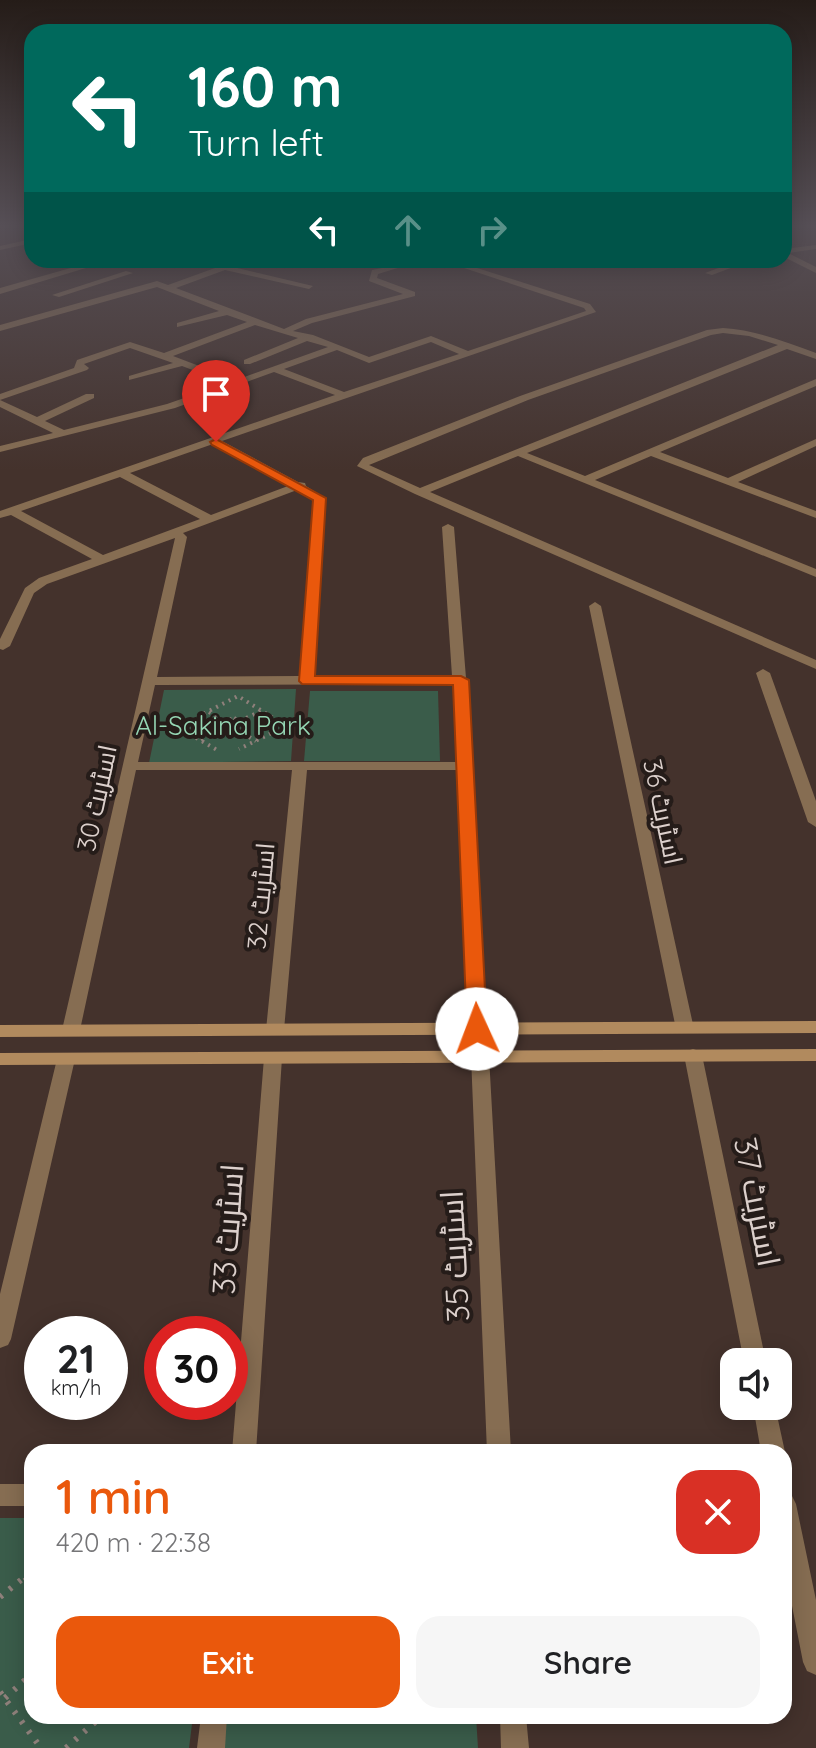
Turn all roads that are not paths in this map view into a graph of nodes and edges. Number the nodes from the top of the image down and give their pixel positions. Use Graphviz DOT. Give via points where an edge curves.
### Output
graph roads {
  1 [pos="77,307"];
  2 [pos="218,307"];
  3 [pos="364,307"];
  4 [pos="587,307"];
  5 [pos="230,311"];
  6 [pos="256,322"];
  7 [pos="180,325"];
  8 [pos="0,328"];
  9 [pos="286,331"];
  10 [pos="310,337"];
  11 [pos="785,346"];
  12 [pos="337,347"];
  13 [pos="468,354"];
  14 [pos="164,356"];
  15 [pos="816,356"];
  16 [pos="247,362"];
  17 [pos="181,363"];
  18 [pos="274,369"];
  19 [pos="132,378"];
  20 [pos="816,382"];
  21 [pos="236,383"];
  22 [pos="344,395"];
  23 [pos="90,396"];
  24 [pos="0,400"];
  25 [pos="37,421"];
  26 [pos="60,432"];
  27 [pos="216,442"];
  28 [pos="816,442"];
  29 [pos="0,449"];
  30 [pos="516,452"];
  31 [pos="650,452"];
  32 [pos="123,474"];
  33 [pos="585,480"];
  34 [pos="728,482"];
  35 [pos="301,485"];
  36 [pos="419,492"];
  37 [pos="816,503"];
  38 [pos="802,509"];
  39 [pos="6,513"];
  40 [pos="816,515"];
  41 [pos="210,519"];
  42 [pos="448,527"];
  43 [pos="176,532"];
  44 [pos="102,559"];
  45 [pos="816,573"];
  46 [pos="595,606"];
  47 [pos="3,646"];
  48 [pos="816,665"];
  49 [pos="763,673"];
  50 [pos="461,680"];
  51 [pos="149,681"];
  52 [pos="307,681"];
  53 [pos="129,766"];
  54 [pos="466,766"];
  55 [pos="300,767"];
  56 [pos="816,822"];
  57 [pos="789,1027"];
  58 [pos="816,1027"];
  59 [pos="477,1029"];
  60 [pos="685,1029"];
  61 [pos="71,1030"];
  62 [pos="275,1030"];
  63 [pos="5,1031"];
  64 [pos="693,1055"];
  65 [pos="794,1055"];
  66 [pos="816,1055"];
  67 [pos="480,1056"];
  68 [pos="273,1058"];
  69 [pos="1,1059"];
  70 [pos="66,1059"];
  71 [pos="0,1339"];
  72 [pos="752,1348"];
  73 [pos="767,1420"];
  74 [pos="245,1444"];
  75 [pos="499,1444"];
  76 [pos="771,1444"];
  77 [pos="0,1495"];
  78 [pos="24,1495"];
  79 [pos="792,1544"];
  80 [pos="816,1662"];
  81 [pos="213,1724"];
  82 [pos="514,1724"];
  83 [pos="211,1748"];
  84 [pos="515,1748"];
  1 -- 8 [label="street"];
  2 -- 5 [label="street"];
  3 -- 9 [label="street"];
  4 -- 13 [label="street" via="592,312"];
  5 -- 6 [label="street"];
  5 -- 7 [label="street"];
  6 -- 9 [label="street"];
  6 -- 14 [label="street"];
  9 -- 10 [label="street"];
  10 -- 12 [label="street"];
  10 -- 16 [label="street"];
  11 -- 15 [label="street"];
  11 -- 30 [label="street"];
  11 -- 36 [label="street" via="740,331 710,332 524,398 362,466"];
  12 -- 13 [label="street" via="369,360 431,339"];
  12 -- 18 [label="street"];
  13 -- 22 [label="street"];
  14 -- 17 [label="street"];
  14 -- 24 [label="street" via="130,345"];
  17 -- 19 [label="street"];
  17 -- 21 [label="street"];
  18 -- 21 [label="street"];
  18 -- 22 [label="street"];
  20 -- 31 [label="street"];
  21 -- 26 [label="street" via="171,406"];
  22 -- 27 [label="street"];
  23 -- 25 [label="street"];
  24 -- 25 [label="street"];
  25 -- 26 [label="street"];
  26 -- 29 [label="street"];
  27 -- 32 [label="street"];
  27 -- 35 [label="street"];
  28 -- 34 [label="street"];
  30 -- 33 [label="street"];
  30 -- 36 [label="street"];
  31 -- 33 [label="street"];
  31 -- 34 [label="street"];
  32 -- 39 [label="street"];
  32 -- 41 [label="street"];
  33 -- 45 [label="street"];
  34 -- 38 [label="street"];
  35 -- 41 [label="street"];
  35 -- 52 [label="street" via="319,498"];
  36 -- 48 [label="street"];
  37 -- 38 [label="street"];
  38 -- 40 [label="street"];
  39 -- 44 [label="street"];
  41 -- 43 [label="street"];
  42 -- 50 [label="street"];
  43 -- 44 [label="street"];
  43 -- 51 [label="street, اسٹریٹ 30" via="181,537"];
  44 -- 47 [label="street" via="29,591"];
  46 -- 60 [label="street, اسٹریٹ 36"];
  49 -- 56 [label="street"];
  50 -- 52 [label="street"];
  50 -- 54 [label="street"];
  51 -- 52 [label="street"];
  51 -- 53 [label="street, اسٹریٹ 30"];
  53 -- 55 [label="street"];
  53 -- 61 [label="street, اسٹریٹ 30"];
  54 -- 55 [label="street"];
  54 -- 59 [label="street"];
  55 -- 62 [label="street, اسٹریٹ 32"];
  57 -- 58 [label="street"];
  57 -- 60 [label="street"];
  57 -- 65 [label="street"];
  59 -- 60 [label="street"];
  59 -- 62 [label="street"];
  61 -- 62 [label="street"];
  61 -- 63 [label="street"];
  63 -- 69 [label="street"];
  64 -- 65 [label="street"];
  64 -- 67 [label="street"];
  64 -- 72 [label="street, اسٹریٹ 37"];
  65 -- 66 [label="street"];
  67 -- 68 [label="street"];
  67 -- 75 [label="street, اسٹریٹ 35"];
  68 -- 70 [label="street"];
  68 -- 74 [label="street, اسٹریٹ 33"];
  69 -- 70 [label="street"];
  70 -- 71 [label="street"];
  73 -- 76 [label="street"];
  77 -- 78 [label="street"];
  79 -- 80 [label="street"];
  81 -- 83 [label="street"];
  82 -- 84 [label="street"];
}
